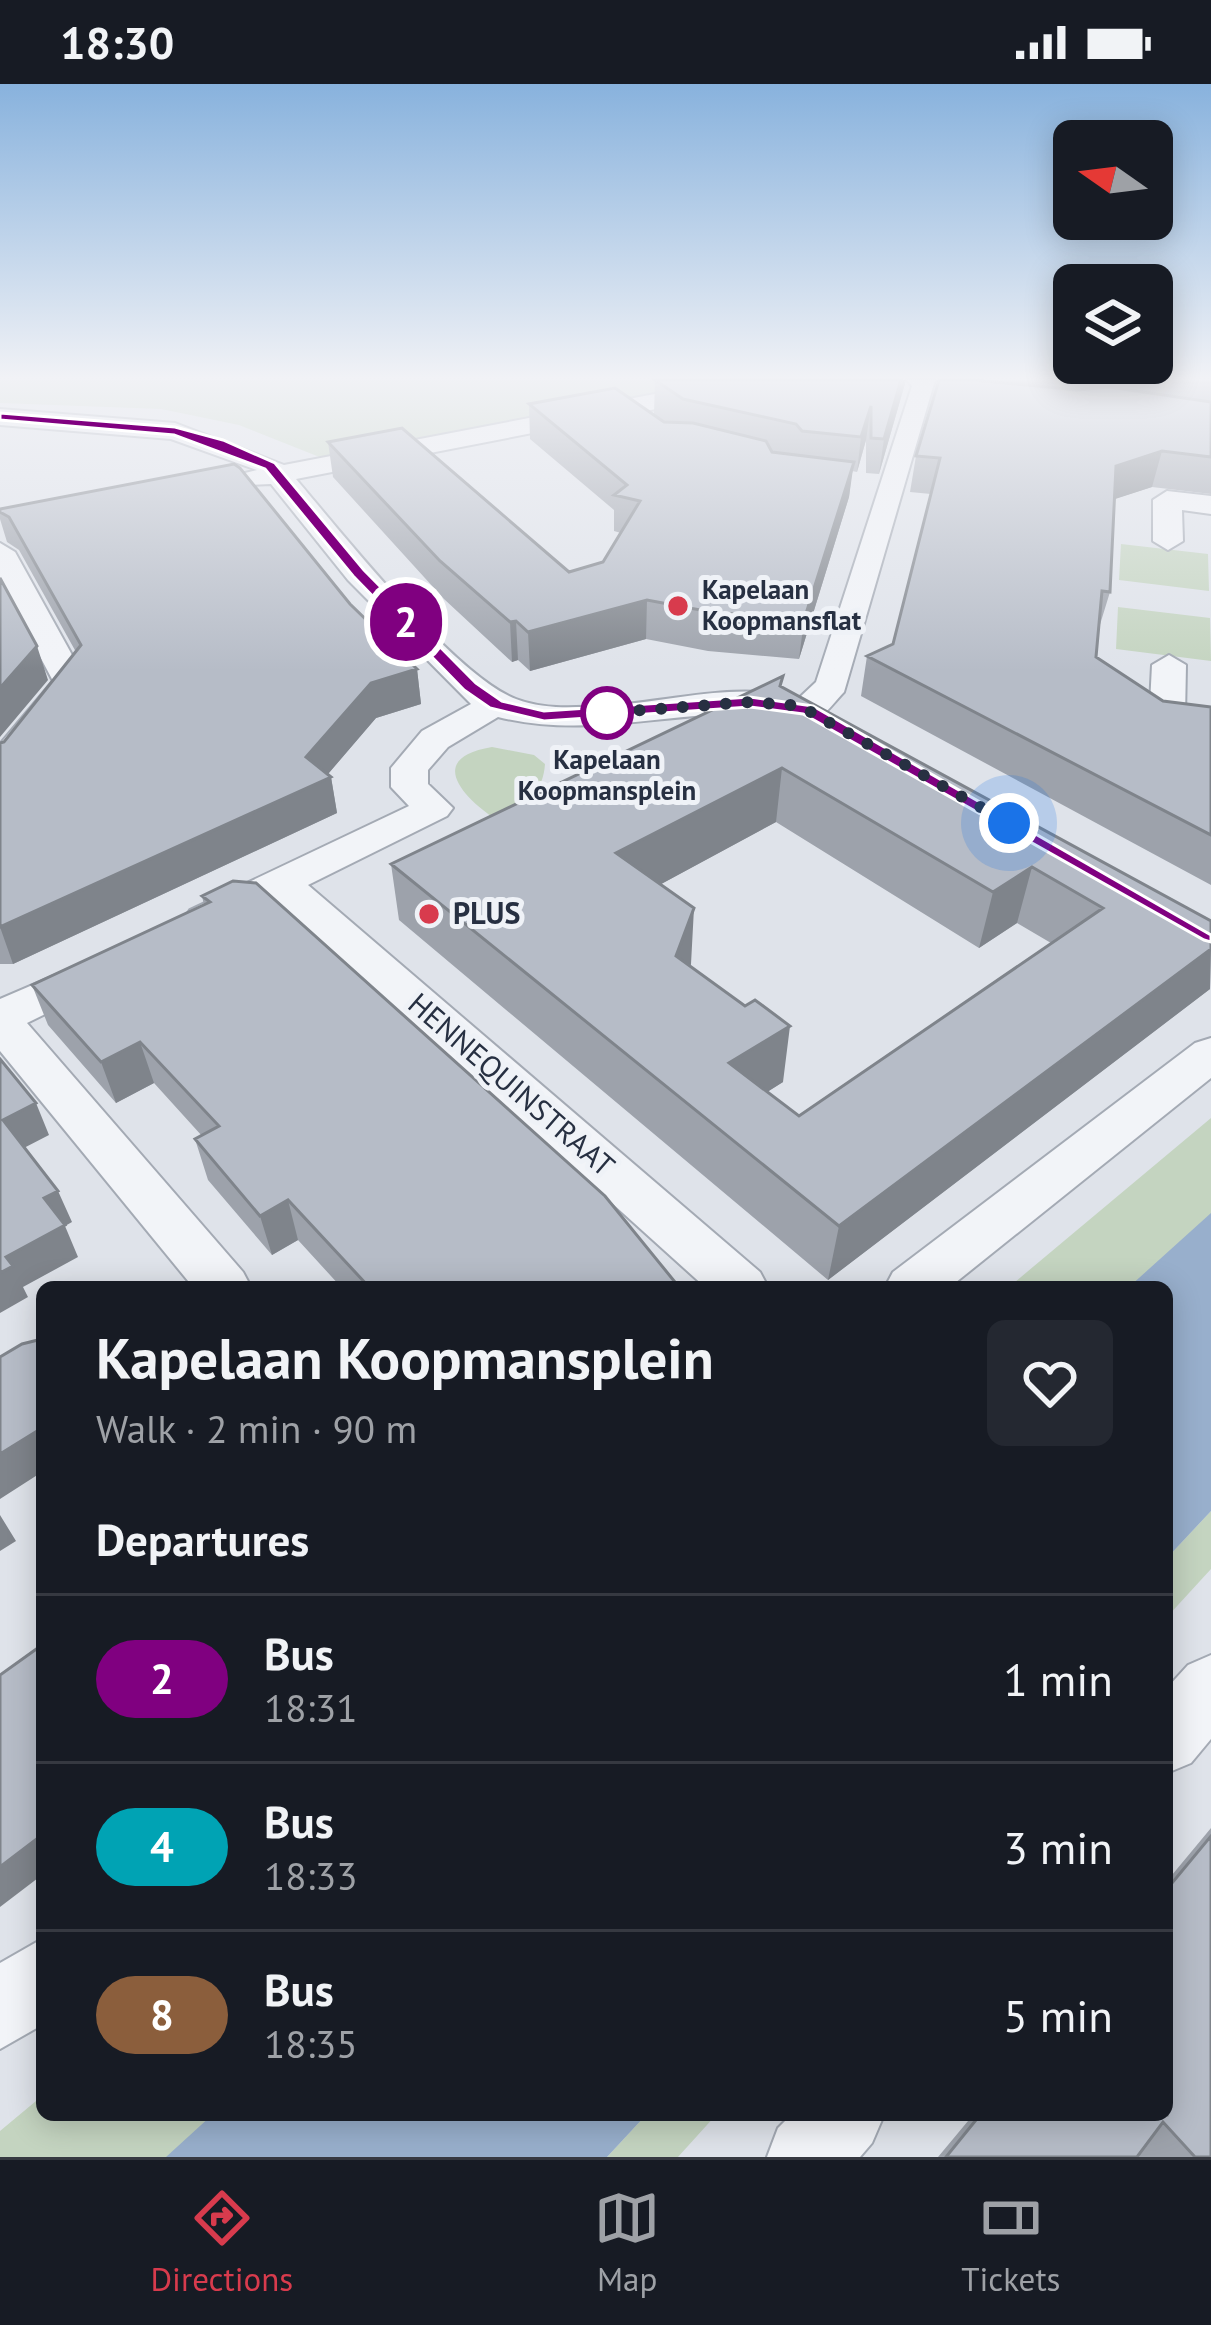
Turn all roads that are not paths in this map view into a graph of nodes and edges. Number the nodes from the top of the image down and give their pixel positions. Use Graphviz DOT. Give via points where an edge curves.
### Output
graph roads {
  1 [pos="267,477"];
  2 [pos="282,477"];
  3 [pos="887,477"];
  4 [pos="224,486"];
  5 [pos="1211,505"];
  6 [pos="5,536"];
  7 [pos="1168,541"];
  8 [pos="35,611"];
  9 [pos="0,619"];
  10 [pos="1169,664"];
  11 [pos="496,704"];
  12 [pos="807,710"];
  13 [pos="1211,730"];
  14 [pos="848,732"];
  15 [pos="0,766"];
  16 [pos="280,883"];
  17 [pos="172,934"];
  18 [pos="130,955"];
  19 [pos="0,1019"];
  20 [pos="1211,1054"];
  21 [pos="219,1281"];
  22 [pos="734,1281"];
  23 [pos="920,1281"];
  24 [pos="1211,1688"];
  25 [pos="1173,1732"];
  26 [pos="36,1982"];
  27 [pos="0,2011"];
  28 [pos="839,2121"];
  29 [pos="807,2157"];
  1 -- 4 [label="street"];
  2 -- 11 [label="street" via="358,573"];
  3 -- 12 [label="street" via="832,685"];
  5 -- 7 [label="street" via="1167,500"];
  6 -- 8 [label="street"];
  8 -- 9 [label="street"];
  8 -- 15 [label="street" via="70,682"];
  10 -- 13 [label="street" via="1167,724"];
  11 -- 12 [label="street" via="544,716 750,702"];
  11 -- 16 [label="street" via="435,739 409,768 410,787 434,808"];
  12 -- 14 [label="street"];
  16 -- 17 [label="street"];
  16 -- 22 [label="street, HENNEQUINSTRAAT"];
  18 -- 19 [label="street"];
  19 -- 21 [label="street"];
  20 -- 23 [label="street"];
  24 -- 25 [label="street"];
  26 -- 27 [label="street"];
  28 -- 29 [label="street"];
}
